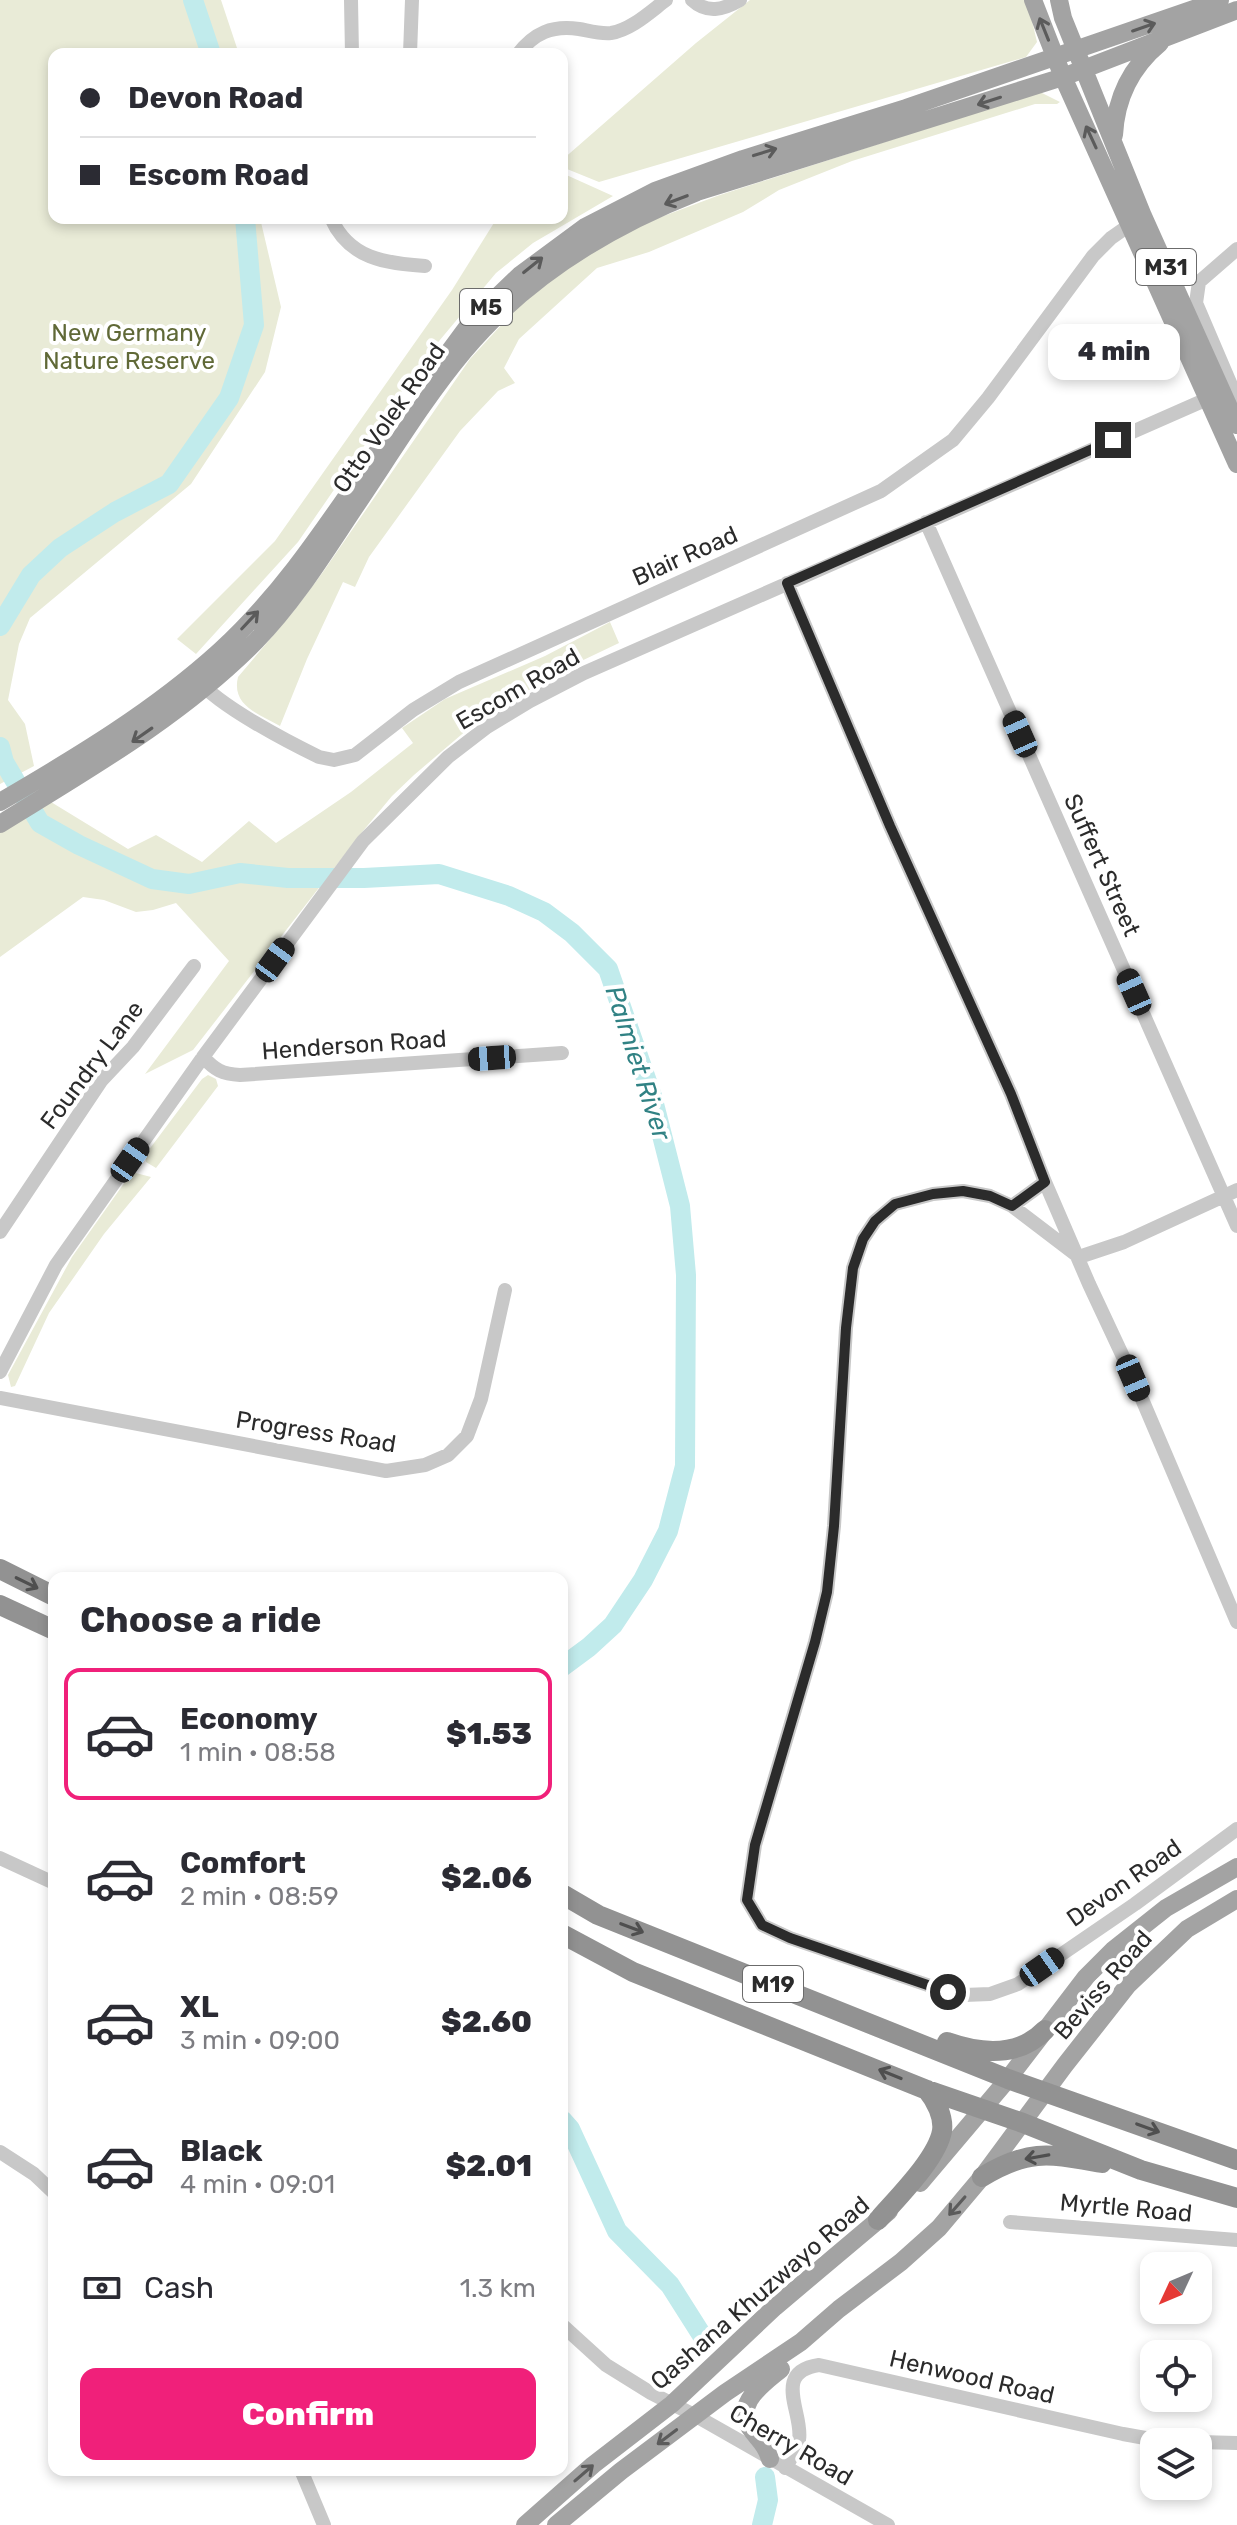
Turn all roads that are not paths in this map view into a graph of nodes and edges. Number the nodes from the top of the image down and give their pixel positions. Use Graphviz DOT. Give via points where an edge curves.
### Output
graph roads {
  1 [pos="351,0"];
  2 [pos="412,0"];
  3 [pos="666,0"];
  4 [pos="692,0"];
  5 [pos="740,0"];
  6 [pos="1033,0"];
  7 [pos="1059,0"];
  8 [pos="1220,0"];
  9 [pos="1237,10"];
  10 [pos="1168,36"];
  11 [pos="352,48"];
  12 [pos="410,48"];
  13 [pos="524,48"];
  14 [pos="1078,50"];
  15 [pos="1055,57"];
  16 [pos="1085,69"];
  17 [pos="1063,77"];
  18 [pos="1114,141"];
  19 [pos="334,224"];
  20 [pos="1131,224"];
  21 [pos="1237,249"];
  22 [pos="425,266"];
  23 [pos="1222,397"];
  24 [pos="1237,425"];
  25 [pos="1235,455"];
  26 [pos="926,522"];
  27 [pos="787,583"];
  28 [pos="199,681"];
  29 [pos="4,810"];
  30 [pos="194,966"];
  31 [pos="562,1053"];
  32 [pos="203,1057"];
  33 [pos="1045,1182"];
  34 [pos="1230,1193"];
  35 [pos="1012,1206"];
  36 [pos="1237,1226"];
  37 [pos="0,1232"];
  38 [pos="1079,1257"];
  39 [pos="505,1290"];
  40 [pos="0,1372"];
  41 [pos="0,1398"];
  42 [pos="0,1569"];
  43 [pos="48,1593"];
  44 [pos="0,1605"];
  45 [pos="1237,1622"];
  46 [pos="48,1627"];
  47 [pos="1237,1829"];
  48 [pos="0,1858"];
  49 [pos="1237,1867"];
  50 [pos="48,1880"];
  51 [pos="568,1898"];
  52 [pos="1237,1899"];
  53 [pos="568,1937"];
  54 [pos="836,2009"];
  55 [pos="1045,2030"];
  56 [pos="1008,2079"];
  57 [pos="927,2090"];
  58 [pos="1046,2092"];
  59 [pos="983,2109"];
  60 [pos="1023,2123"];
  61 [pos="0,2152"];
  62 [pos="1237,2160"];
  63 [pos="1141,2170"];
  64 [pos="982,2177"];
  65 [pos="48,2187"];
  66 [pos="1237,2198"];
  67 [pos="878,2220"];
  68 [pos="1010,2222"];
  69 [pos="1237,2240"];
  70 [pos="568,2330"];
  71 [pos="801,2342"];
  72 [pos="672,2404"];
  73 [pos="696,2416"];
  74 [pos="1237,2443"];
  75 [pos="777,2464"];
  76 [pos="304,2476"];
  77 [pos="324,2525"];
  78 [pos="525,2525"];
  79 [pos="556,2525"];
  80 [pos="888,2525"];
  1 -- 11 [label="street"];
  2 -- 12 [label="street"];
  3 -- 13 [label="street" via="622,30 553,28"];
  4 -- 5 [label="street" via="706,9 720,9"];
  15 -- 6 [label="main road, M31, one-way"];
  7 -- 14 [label="main road, M31"];
  14 -- 8 [label="main road, M5, one-way"];
  9 -- 10 [label="main road, M5"];
  10 -- 16 [label="main road, M5"];
  10 -- 18 [label="main road" via="1129,77 1115,114"];
  14 -- 15 [label="main road, M5"];
  14 -- 16 [label="main road, M31"];
  15 -- 17 [label="main road, M31"];
  28 -- 15 [label="main road, Otto Volek Road / M5, one-way" via="279,588 471,322 549,252 655,191"];
  16 -- 17 [label="main road, M5"];
  16 -- 18 [label="main road, M31"];
  20 -- 17 [label="main road, M31, one-way"];
  17 -- 28 [label="main road, Otto Volek Road / M5, one-way" via="697,192 658,207 577,252 528,288 464,351 292,600 256,641"];
  18 -- 23 [label="main road, M31"];
  19 -- 22 [label="street" via="353,249 374,259"];
  20 -- 23 [label="main road, M31"];
  20 -- 28 [label="street, Blair Road" via="1093,256 953,440 881,491 459,682 355,755 334,760 300,748"];
  21 -- 23 [label="street" via="1199,282 1196,303"];
  23 -- 24 [label="main road, M31"];
  23 -- 25 [label="main road, M31"];
  23 -- 26 [label="street, Escom Road"];
  26 -- 27 [label="street, Escom Road"];
  26 -- 34 [label="street, Suffert Street"];
  27 -- 32 [label="street, Escom Road" via="584,673 487,727 448,757 363,841"];
  27 -- 33 [label="street"];
  28 -- 29 [label="main road, Otto Volek Road / M5"];
  30 -- 37 [label="street, Foundry Lane" via="101,1081"];
  31 -- 32 [label="street, Henderson Road" via="240,1075 216,1070"];
  32 -- 40 [label="street, Escom Road" via="56,1265"];
  33 -- 35 [label="street"];
  33 -- 38 [label="street"];
  34 -- 36 [label="street, Suffert Street"];
  34 -- 38 [label="street"];
  35 -- 38 [label="street, Devon Road"];
  35 -- 47 [label="street, Devon Road" via="963,1191 933,1194 895,1204 863,1239 853,1268 846,1328 827,1592 755,1845 747,1900 762,1925 790,1938 948,1992 990,1994 1018,1984"];
  38 -- 45 [label="street"];
  39 -- 41 [label="street, Progress Road" via="481,1399 467,1436 448,1455 425,1465 386,1471"];
  42 -- 43 [label="highway, one-way"];
  44 -- 46 [label="highway"];
  48 -- 50 [label="street"];
  49 -- 55 [label="main road, Beviss Road" via="1166,1908 1113,1950"];
  51 -- 54 [label="highway, M19, one-way" via="598,1915"];
  52 -- 58 [label="main road, Beviss Road" via="1187,1929 1128,1985"];
  57 -- 53 [label="highway, M19, one-way" via="633,1972"];
  54 -- 55 [label="highway" via="985,2052 1025,2045"];
  54 -- 56 [label="highway, M19"];
  55 -- 56 [label="main road, Beviss Road"];
  56 -- 58 [label="highway, M19"];
  56 -- 59 [label="main road, Qashana Khuzwayo Road"];
  57 -- 59 [label="highway, M19"];
  57 -- 67 [label="highway" via="941,2119 937,2147"];
  58 -- 60 [label="main road, Beviss Road"];
  58 -- 62 [label="highway, M19, one-way"];
  59 -- 60 [label="highway, M19"];
  59 -- 67 [label="main road, Qashana Khuzwayo Road" via="929,2175"];
  60 -- 63 [label="highway, M19"];
  60 -- 64 [label="main road, Qashana Khuzwayo Road"];
  61 -- 65 [label="street"];
  63 -- 64 [label="highway, one-way" via="1040,2154"];
  63 -- 66 [label="highway, M19"];
  64 -- 71 [label="main road, Qashana Khuzwayo Road, one-way" via="939,2228"];
  67 -- 72 [label="main road, Qashana Khuzwayo Road"];
  68 -- 69 [label="street, Myrtle Road"];
  70 -- 72 [label="street" via="606,2365"];
  71 -- 73 [label="main road, Qashana Khuzwayo Road"];
  71 -- 75 [label="main road" via="793,2359 753,2392 745,2407 748,2424"];
  72 -- 73 [label="street, Cherry Road"];
  78 -- 72 [label="main road, Qashana Khuzwayo Road, one-way"];
  73 -- 75 [label="street, Cherry Road"];
  73 -- 79 [label="main road, Qashana Khuzwayo Road, one-way"];
  74 -- 75 [label="street, Henwood Road" via="1123,2434 819,2365 805,2369 792,2385 799,2441"];
  75 -- 80 [label="street, Cherry Road"];
  76 -- 77 [label="street"];
}
